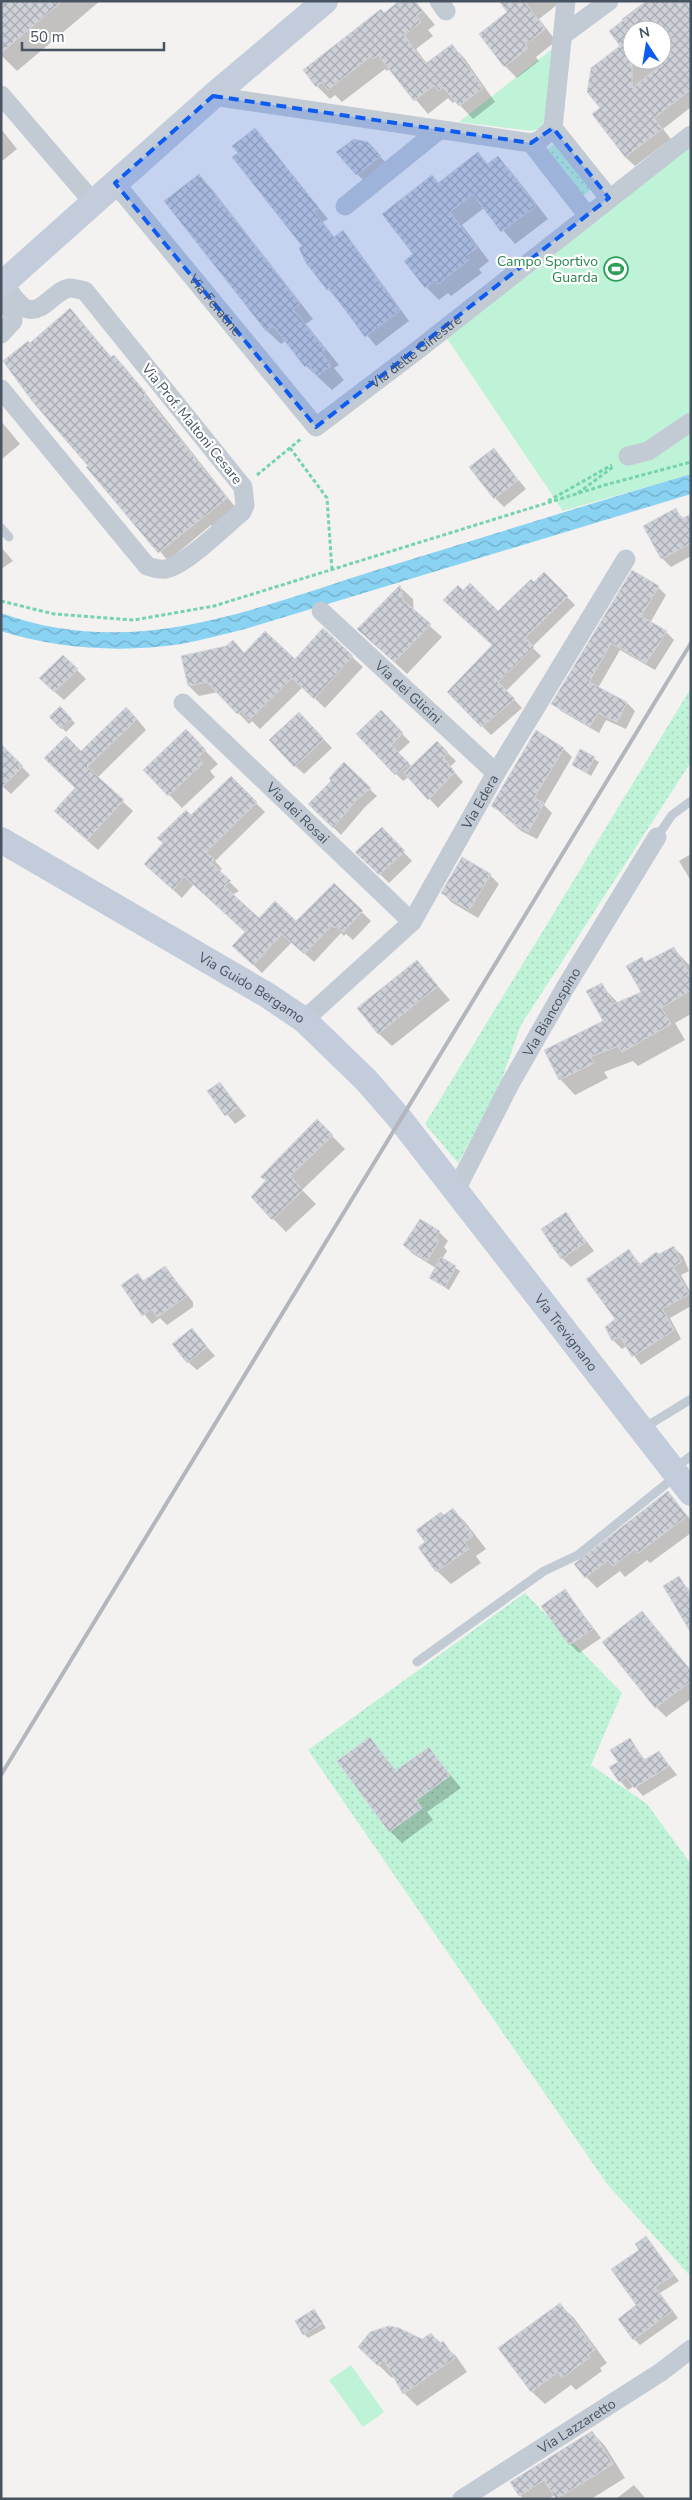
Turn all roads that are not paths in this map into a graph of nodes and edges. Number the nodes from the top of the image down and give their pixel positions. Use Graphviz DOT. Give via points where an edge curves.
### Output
graph roads {
  1 [pos="325,1"];
  2 [pos="566,1"];
  3 [pos="610,1"];
  4 [pos="563,36"];
  5 [pos="1,95"];
  6 [pos="213,96"];
  7 [pos="553,128"];
  8 [pos="439,130"];
  9 [pos="691,135"];
  10 [pos="531,142"];
  11 [pos="115,183"];
  12 [pos="609,198"];
  13 [pos="93,202"];
  14 [pos="345,206"];
  15 [pos="587,215"];
  16 [pos="2,289"];
  17 [pos="1,334"];
  18 [pos="1,390"];
  19 [pos="691,422"];
  20 [pos="316,427"];
  21 [pos="628,456"];
  22 [pos="1,528"];
  23 [pos="9,537"];
  24 [pos="626,559"];
  25 [pos="321,611"];
  26 [pos="183,703"];
  27 [pos="496,773"];
  28 [pos="691,801"];
  29 [pos="657,837"];
  30 [pos="1,840"];
  31 [pos="412,922"];
  32 [pos="304,1020"];
  33 [pos="456,1190"];
  34 [pos="691,1399"];
  35 [pos="642,1429"];
  36 [pos="683,1473"];
  37 [pos="417,1662"];
  38 [pos="691,2349"];
  39 [pos="462,2499"];
  1 -- 6 [label="main road"];
  2 -- 4 [label="street"];
  3 -- 4 [label="street"];
  4 -- 7 [label="street"];
  5 -- 13 [label="street"];
  6 -- 8 [label="street"];
  6 -- 11 [label="main road"];
  7 -- 10 [label="street" via="540,140"];
  7 -- 12 [label="street"];
  8 -- 10 [label="street"];
  8 -- 14 [label="street"];
  9 -- 12 [label="street, Via delle Ginestre"];
  10 -- 15 [label="street"];
  11 -- 13 [label="main road"];
  11 -- 20 [label="street, Via Feratine"];
  12 -- 15 [label="street, Via delle Ginestre"];
  13 -- 16 [label="main road"];
  15 -- 20 [label="street, Via delle Ginestre"];
  16 -- 17 [label="street" via="13,313 13,321"];
  16 -- 18 [label="street, Via Prof. Maltoni Cesare" via="28,309 38,308 70,288 85,292 243,487 245,504 242,512 184,560 168,569 147,566"];
  19 -- 21 [label="street" via="648,451"];
  22 -- 23 [label="lane"];
  24 -- 27 [label="street, Via Edera"];
  25 -- 27 [label="street, Via dei Glicini"];
  26 -- 31 [label="street, Via dei Rosai"];
  27 -- 31 [label="street, Via Edera"];
  28 -- 29 [label="lane" via="672,815"];
  29 -- 33 [label="street, Via Biancospino" via="528,1052"];
  30 -- 32 [label="main road, Via Guido Bergamo" via="267,995"];
  31 -- 32 [label="street, Via Edera"];
  32 -- 33 [label="main road, Via Guido Bergamo" via="382,1097"];
  33 -- 35 [label="main road, Via Trevignano"];
  34 -- 35 [label="lane"];
  35 -- 36 [label="main road, Via Trevignano"];
  36 -- 37 [label="lane, Via Trevignano" via="578,1555 544,1572"];
  38 -- 39 [label="street, Via Lazzaretto"];
}
